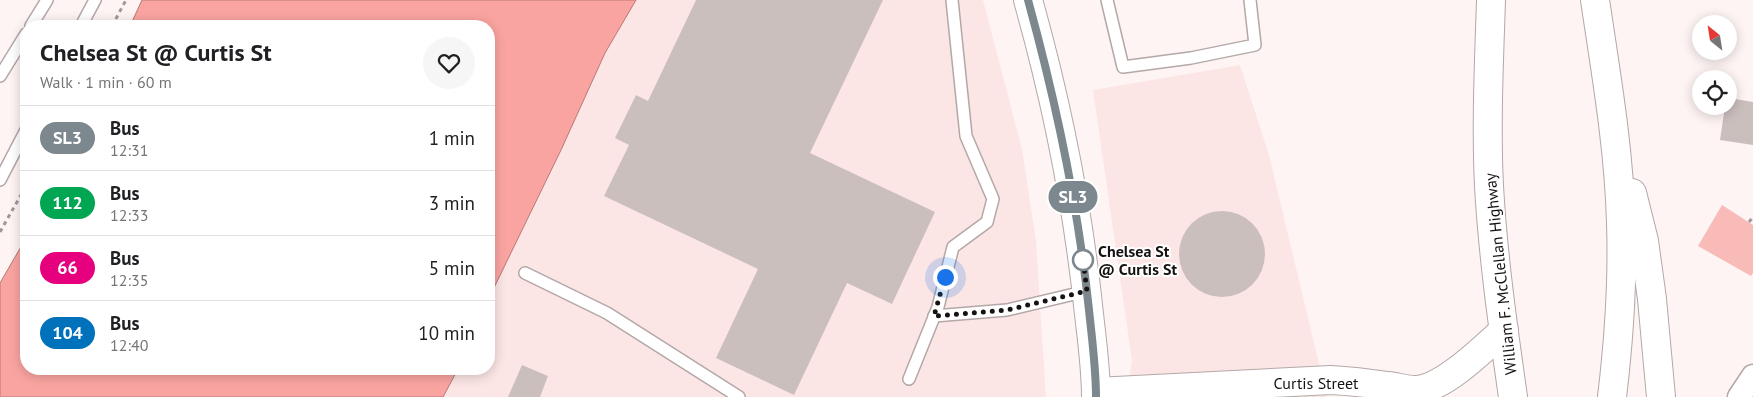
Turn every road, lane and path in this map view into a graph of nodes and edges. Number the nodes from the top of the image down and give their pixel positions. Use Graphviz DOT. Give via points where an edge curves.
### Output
graph roads {
  1 [pos="48,0"];
  2 [pos="95,0"];
  3 [pos="126,0"];
  4 [pos="952,0"];
  5 [pos="1028,0"];
  6 [pos="1107,0"];
  7 [pos="1250,0"];
  8 [pos="1491,0"];
  9 [pos="1595,0"];
  10 [pos="35,20"];
  11 [pos="84,20"];
  12 [pos="115,20"];
  13 [pos="20,44"];
  14 [pos="0,76"];
  15 [pos="1612,117"];
  16 [pos="20,142"];
  17 [pos="0,180"];
  18 [pos="20,197"];
  19 [pos="1753,217"];
  20 [pos="1749,222"];
  21 [pos="0,232"];
  22 [pos="525,273"];
  23 [pos="1087,291"];
  24 [pos="934,316"];
  25 [pos="1504,330"];
  26 [pos="1753,376"];
  27 [pos="909,379"];
  28 [pos="1421,394"];
  29 [pos="1096,395"];
  30 [pos="740,397"];
  31 [pos="1494,397"];
  32 [pos="1513,397"];
  33 [pos="1612,397"];
  34 [pos="1661,397"];
  35 [pos="1739,397"];
  1 -- 10 [label="lane"];
  2 -- 11 [label="lane"];
  3 -- 12 [label="path"];
  4 -- 24 [label="lane" via="966,136 993,199 987,222 953,247"];
  5 -- 23 [label="main road" via="1069,177"];
  6 -- 7 [label="lane" via="1123,66 1255,46"];
  8 -- 25 [label="main road, William F. McClellan Highway" via="1488,163 1494,255"];
  9 -- 15 [label="main road"];
  13 -- 14 [label="lane"];
  15 -- 33 [label="main road" via="1622,270"];
  15 -- 34 [label="main road" via="1644,241"];
  16 -- 17 [label="lane"];
  18 -- 21 [label="path"];
  19 -- 20 [label="path"];
  22 -- 30 [label="lane" via="607,314"];
  23 -- 24 [label="lane" via="1007,310"];
  23 -- 29 [label="main road"];
  24 -- 27 [label="lane"];
  25 -- 28 [label="main road, Curtis Street"];
  25 -- 31 [label="main road"];
  25 -- 32 [label="main road, William F. McClellan Highway"];
  26 -- 35 [label="street"];
  28 -- 29 [label="main road, Curtis Street" via="1345,383"];
}
